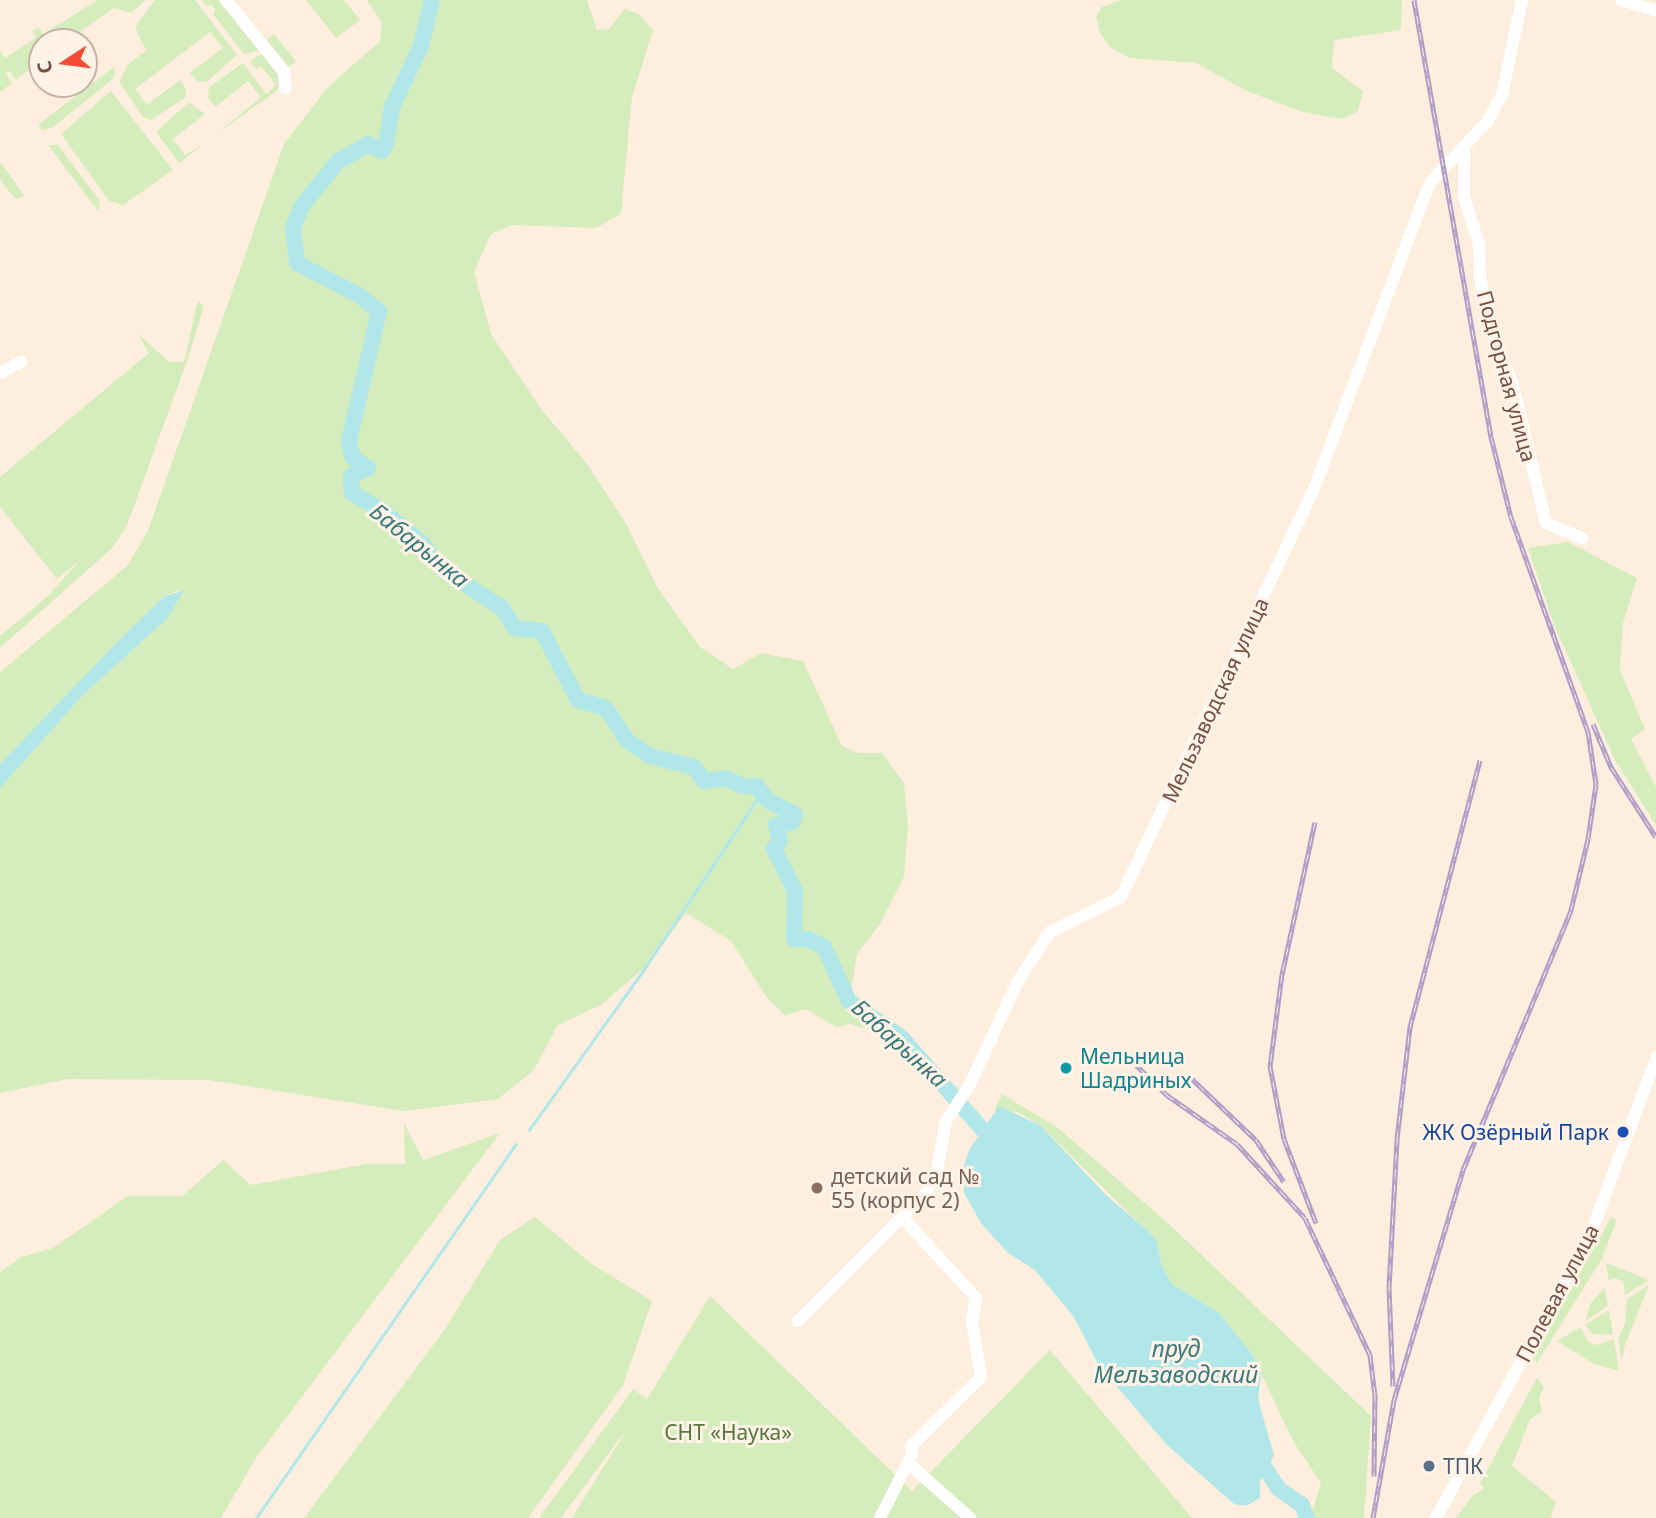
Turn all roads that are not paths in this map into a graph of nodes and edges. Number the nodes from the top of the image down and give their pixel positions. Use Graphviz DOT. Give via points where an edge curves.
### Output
graph roads {
  1 [pos="226,0"];
  2 [pos="1522,0"];
  3 [pos="1621,0"];
  4 [pos="1656,11"];
  5 [pos="285,88"];
  6 [pos="1464,149"];
  7 [pos="21,362"];
  8 [pos="0,373"];
  9 [pos="1582,538"];
  10 [pos="1656,1058"];
  11 [pos="903,1218"];
  12 [pos="798,1321"];
  13 [pos="908,1463"];
  14 [pos="880,1518"];
  15 [pos="970,1518"];
  16 [pos="1436,1518"];
  1 -- 5 [label="street" via="284,72"];
  2 -- 6 [label="street, Мельзаводская улица" via="1502,95 1489,121"];
  3 -- 4 [label="street"];
  6 -- 9 [label="street, Подгорная улица" via="1464,196 1479,244 1480,277 1494,339 1513,385 1546,523"];
  6 -- 11 [label="street, Мельзаводская улица" via="1429,184 1314,489 1121,897 1050,932 1013,992 969,1086 940,1135 932,1184"];
  7 -- 8 [label="street"];
  10 -- 16 [label="street, Полевая улица" via="1591,1233"];
  11 -- 12 [label="street, Мельзаводская улица"];
  11 -- 13 [label="street" via="976,1298 972,1321 981,1377 911,1446"];
  13 -- 14 [label="street"];
  13 -- 15 [label="street"];
}
